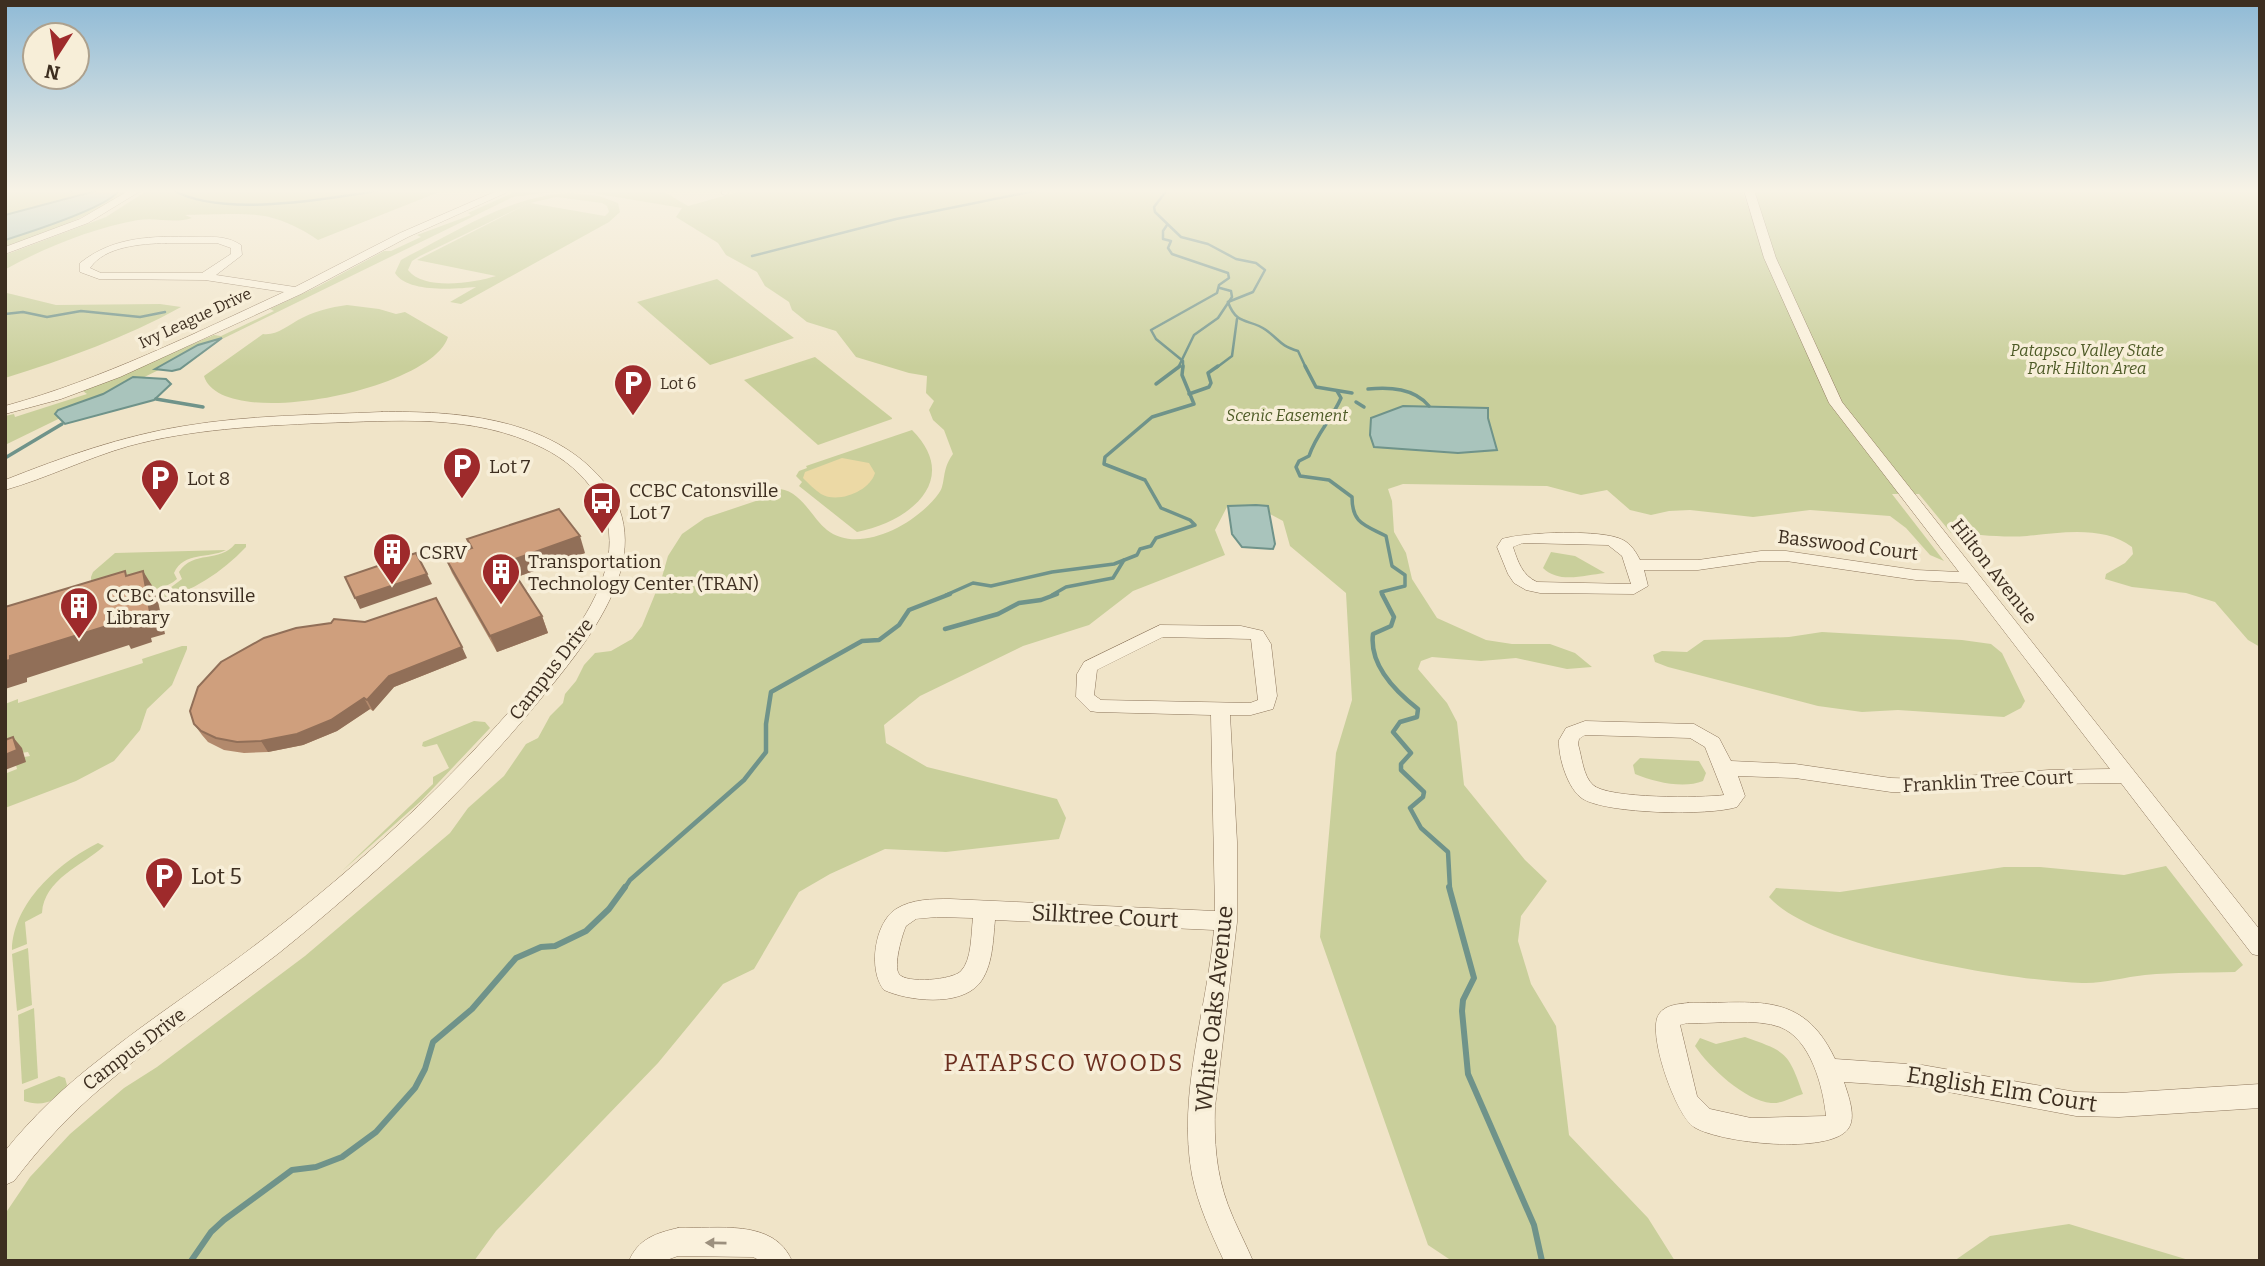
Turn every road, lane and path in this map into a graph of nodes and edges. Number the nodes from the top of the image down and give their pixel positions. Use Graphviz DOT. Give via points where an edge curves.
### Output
graph roads {
  1 [pos="114,249"];
  2 [pos="237,249"];
  3 [pos="376,249"];
  4 [pos="1767,249"];
  5 [pos="205,277"];
  6 [pos="297,291"];
  7 [pos="5,410"];
  8 [pos="5,486"];
  9 [pos="1634,565"];
  10 [pos="1973,578"];
  11 [pos="1220,709"];
  12 [pos="1725,768"];
  13 [pos="2126,776"];
  14 [pos="985,911"];
  15 [pos="1226,921"];
  16 [pos="2260,947"];
  17 [pos="1828,1070"];
  18 [pos="2260,1096"];
  19 [pos="5,1172"];
  20 [pos="643,1261"];
  21 [pos="778,1261"];
  22 [pos="1239,1261"];
  1 -- 5 [label="street" via="101,253 83,270 106,276"];
  2 -- 5 [label="street" via="236,255"];
  3 -- 6 [label="street, Ivy League Drive"];
  4 -- 10 [label="street, Hilton Avenue" via="1829,392"];
  5 -- 6 [label="street"];
  6 -- 7 [label="street, Ivy League Drive" via="115,374"];
  8 -- 19 [label="street, Campus Drive" via="91,453 200,427 362,417 443,418 522,433 571,458 611,502 619,537 608,587 582,634 530,700 442,797 290,931 90,1081 55,1113"];
  9 -- 9 [label="street" via="1640,580 1634,589 1529,586 1515,576 1505,547 1522,538 1610,540 1629,552"];
  9 -- 10 [label="street, Basswood Court" via="1680,566 1786,556 1916,575"];
  10 -- 13 [label="street, Hilton Avenue"];
  11 -- 11 [label="street" via="1097,706 1085,697 1087,669 1160,631 1257,635 1268,700 1259,708"];
  11 -- 15 [label="street, White Oaks Avenue"];
  12 -- 12 [label="street" via="1733,788 1730,802 1612,801 1588,793 1582,785 1569,737 1584,729 1694,731 1712,743"];
  12 -- 13 [label="street, Franklin Tree Court" via="1922,786"];
  13 -- 16 [label="street, Hilton Avenue"];
  14 -- 14 [label="street, Silktree Court" via="976,967 961,985 906,988 887,978 893,928 907,913 918,909"];
  14 -- 15 [label="street, Silktree Court"];
  15 -- 22 [label="street, White Oaks Avenue" via="1203,1103 1202,1146 1209,1189"];
  17 -- 17 [label="street" via="1839,1121 1831,1127 1710,1125 1689,1107 1667,1033 1668,1020 1688,1013 1786,1018 1810,1041"];
  17 -- 18 [label="street, English Elm Court" via="1922,1076 2076,1104"];
  21 -- 20 [label="street, one-way" via="770,1250 753,1243 678,1242 659,1246"];
}
